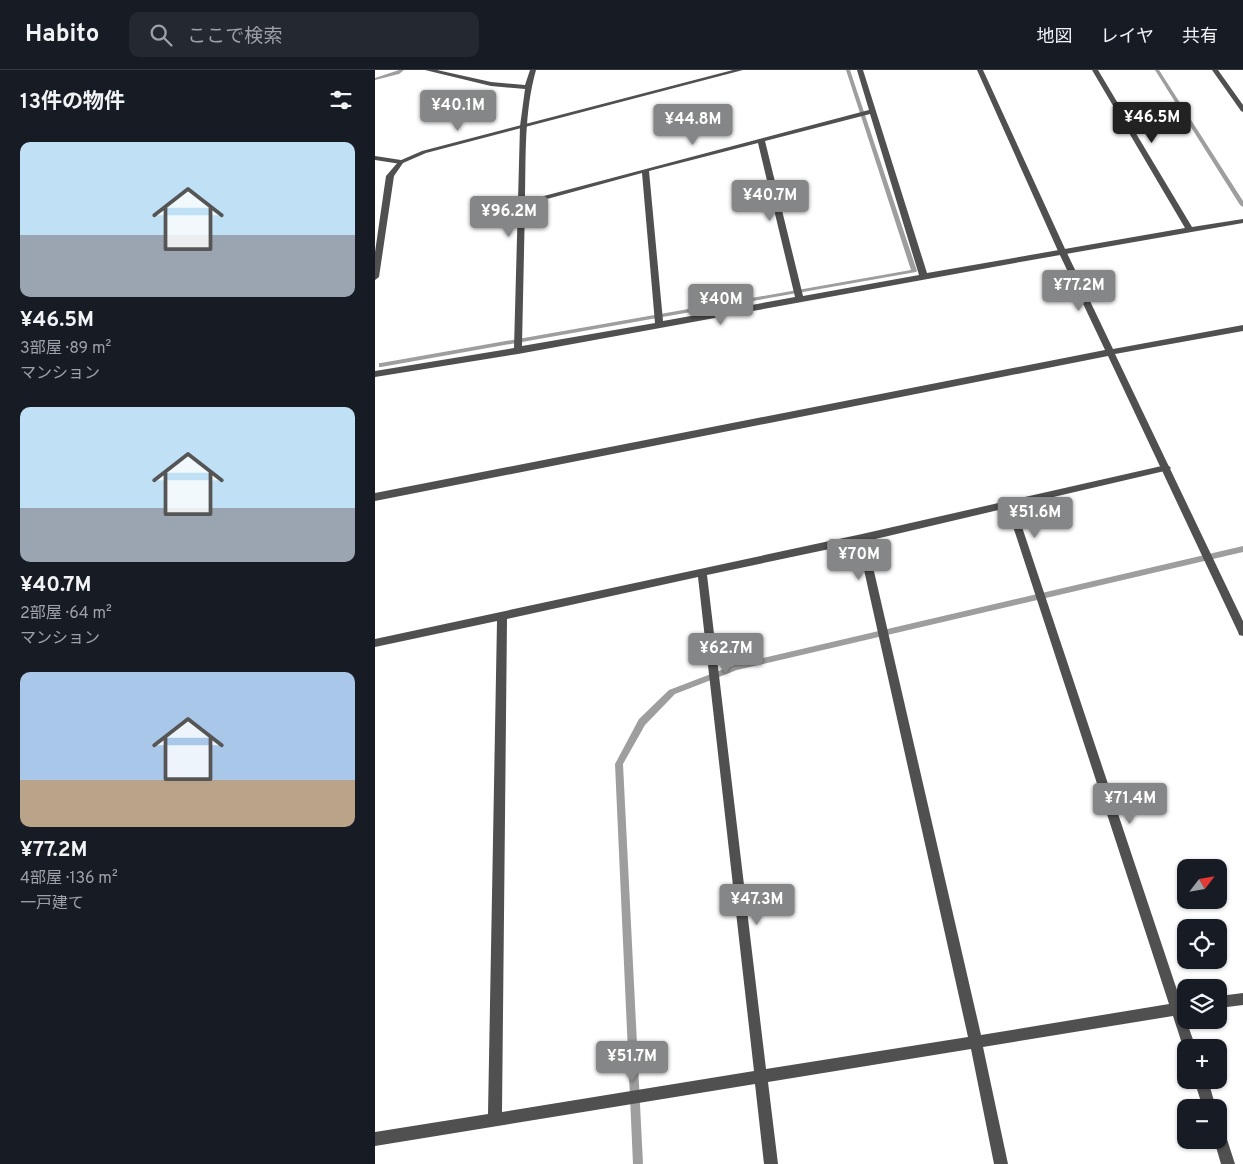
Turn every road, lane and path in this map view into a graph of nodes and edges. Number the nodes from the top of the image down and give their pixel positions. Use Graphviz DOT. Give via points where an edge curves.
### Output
graph roads {
  1 [pos="428,70"];
  2 [pos="533,70"];
  3 [pos="740,70"];
  4 [pos="860,70"];
  5 [pos="980,70"];
  6 [pos="1095,70"];
  7 [pos="1215,70"];
  8 [pos="528,87"];
  9 [pos="1243,110"];
  10 [pos="872,111"];
  11 [pos="523,126"];
  12 [pos="761,140"];
  13 [pos="375,158"];
  14 [pos="401,162"];
  15 [pos="645,170"];
  16 [pos="521,204"];
  17 [pos="1242,221"];
  18 [pos="1189,229"];
  19 [pos="1062,251"];
  20 [pos="375,273"];
  21 [pos="924,277"];
  22 [pos="800,300"];
  23 [pos="659,325"];
  24 [pos="1243,328"];
  25 [pos="518,351"];
  26 [pos="1111,352"];
  27 [pos="375,374"];
  28 [pos="1166,468"];
  29 [pos="375,498"];
  30 [pos="1010,504"];
  31 [pos="862,538"];
  32 [pos="701,572"];
  33 [pos="502,616"];
  34 [pos="1243,632"];
  35 [pos="375,643"];
  36 [pos="1177,993"];
  37 [pos="1243,999"];
  38 [pos="1227,1001"];
  39 [pos="1177,1009"];
  40 [pos="976,1042"];
  41 [pos="761,1077"];
  42 [pos="495,1120"];
  43 [pos="375,1139"];
  44 [pos="1223,1149"];
  45 [pos="771,1164"];
  46 [pos="1001,1164"];
  47 [pos="1228,1164"];
  1 -- 8 [label="street" via="491,84"];
  2 -- 8 [label="street"];
  3 -- 11 [label="street"];
  4 -- 10 [label="street"];
  5 -- 19 [label="street"];
  6 -- 18 [label="street"];
  7 -- 9 [label="street"];
  8 -- 11 [label="street"];
  10 -- 12 [label="street"];
  10 -- 21 [label="street"];
  11 -- 14 [label="street" via="424,152"];
  11 -- 16 [label="street"];
  12 -- 15 [label="street"];
  12 -- 22 [label="street"];
  13 -- 14 [label="street"];
  14 -- 20 [label="street" via="390,176"];
  15 -- 16 [label="street"];
  15 -- 23 [label="street"];
  16 -- 25 [label="street"];
  17 -- 18 [label="street"];
  18 -- 19 [label="street"];
  19 -- 21 [label="street"];
  19 -- 26 [label="street"];
  21 -- 22 [label="street"];
  22 -- 23 [label="street"];
  23 -- 25 [label="street"];
  24 -- 26 [label="street"];
  25 -- 27 [label="street"];
  26 -- 28 [label="street"];
  26 -- 29 [label="street"];
  28 -- 30 [label="street"];
  28 -- 34 [label="street"];
  30 -- 31 [label="street"];
  30 -- 36 [label="street"];
  31 -- 32 [label="street"];
  31 -- 40 [label="street"];
  32 -- 33 [label="street"];
  32 -- 41 [label="street"];
  33 -- 35 [label="street"];
  33 -- 42 [label="street"];
  37 -- 38 [label="street"];
  39 -- 40 [label="street"];
  40 -- 41 [label="street"];
  40 -- 46 [label="street"];
  41 -- 42 [label="street"];
  41 -- 45 [label="street"];
  42 -- 43 [label="street"];
  44 -- 47 [label="street"];
}
